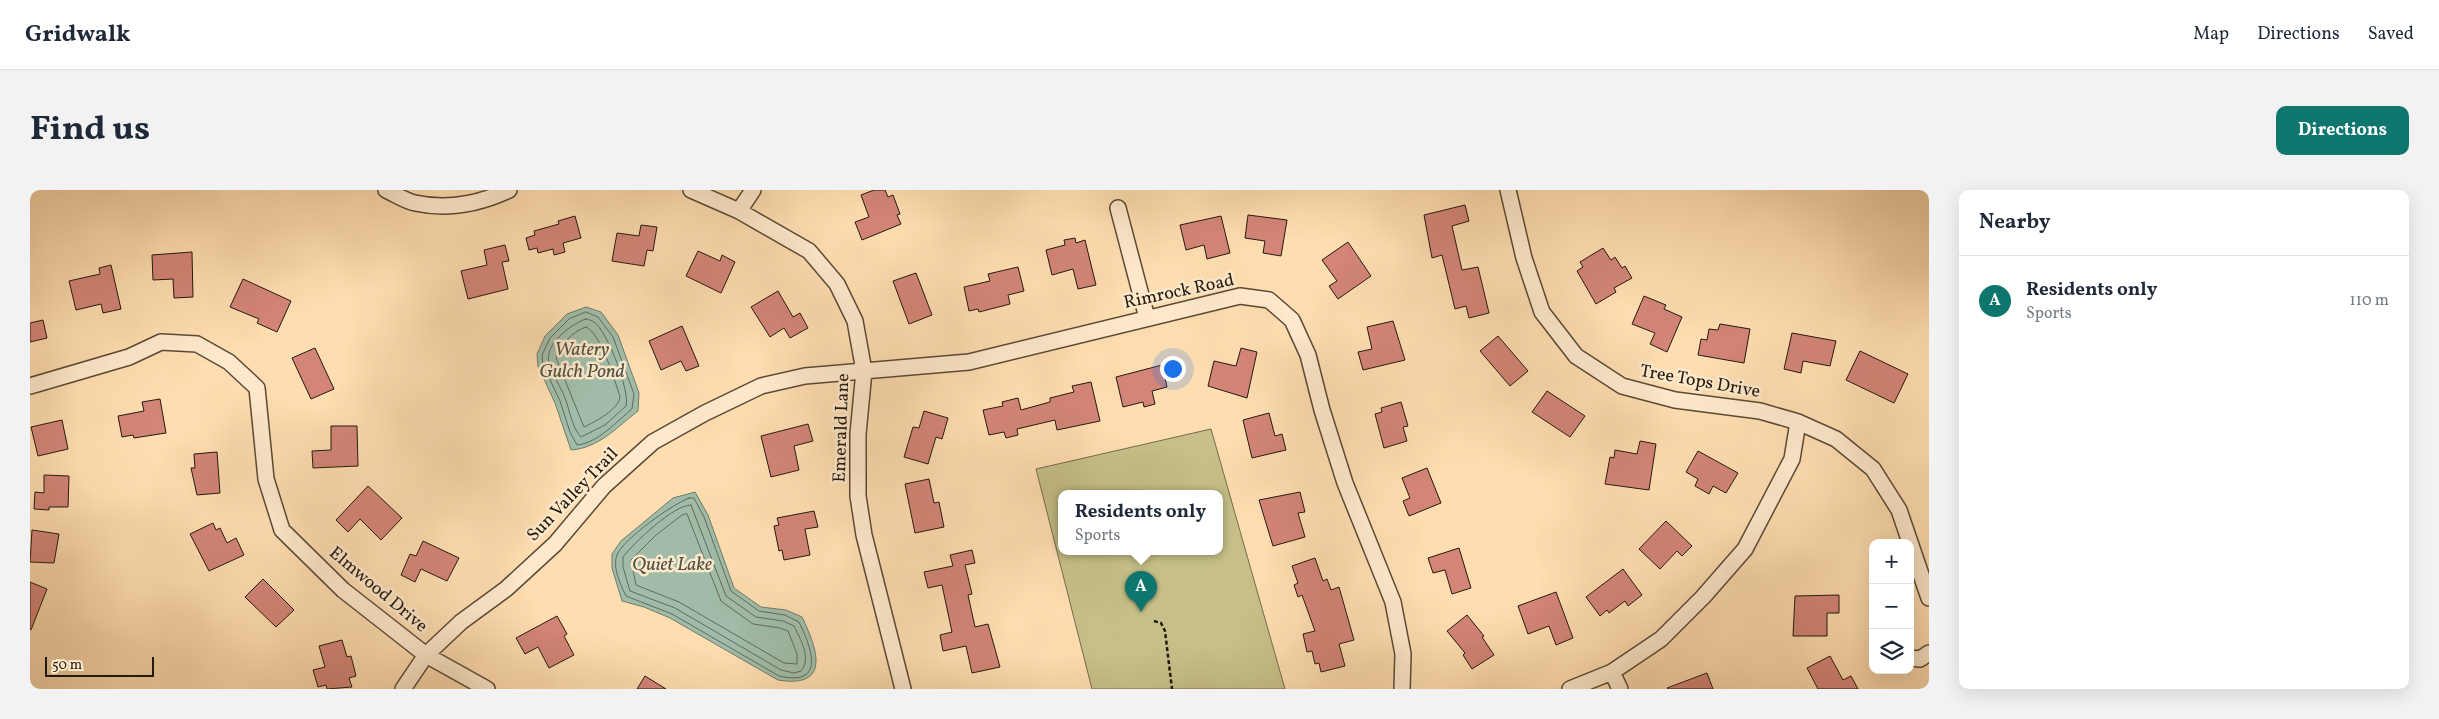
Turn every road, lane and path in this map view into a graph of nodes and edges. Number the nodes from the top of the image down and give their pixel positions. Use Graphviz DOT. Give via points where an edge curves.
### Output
graph roads {
  1 [pos="386,190"];
  2 [pos="509,190"];
  3 [pos="691,190"];
  4 [pos="753,190"];
  5 [pos="1508,190"];
  6 [pos="1118,208"];
  7 [pos="740,211"];
  8 [pos="1147,318"];
  9 [pos="864,371"];
  10 [pos="30,386"];
  11 [pos="1798,422"];
  12 [pos="1907,539"];
  13 [pos="1914,564"];
  14 [pos="1929,598"];
  15 [pos="1154,621"];
  16 [pos="1929,653"];
  17 [pos="426,654"];
  18 [pos="1914,658"];
  19 [pos="1612,672"];
  20 [pos="403,689"];
  21 [pos="486,689"];
  22 [pos="903,689"];
  23 [pos="1172,689"];
  24 [pos="1402,689"];
  25 [pos="1570,689"];
  26 [pos="1620,689"];
  1 -- 2 [label="street" via="414,203 455,207"];
  3 -- 7 [label="street, Emerald Lane"];
  4 -- 7 [label="street"];
  5 -- 11 [label="street, Tree Tops Drive" via="1524,258 1542,312 1576,356 1622,386 1675,400 1760,412"];
  6 -- 8 [label="street"];
  7 -- 9 [label="street, Emerald Lane" via="809,251 837,284 855,321"];
  8 -- 9 [label="street, Rimrock Road" via="969,362"];
  8 -- 24 [label="street, Rimrock Road" via="1240,296 1269,300 1292,320 1308,355 1345,483 1393,602 1403,654"];
  9 -- 17 [label="street, Sun Valley Trail" via="805,376 761,386 653,442 604,486 541,557 506,590 461,622"];
  9 -- 22 [label="street, Emerald Lane" via="858,434 858,496 864,535"];
  10 -- 17 [label="street, Elmwood Drive" via="129,357 161,342 197,344 230,362 257,388 266,479 282,530 343,590"];
  11 -- 12 [label="street, Tree Tops Drive" via="1836,439 1873,469 1899,510"];
  11 -- 19 [label="street" via="1792,459 1745,549 1662,639"];
  13 -- 14 [label="street, Tree Tops Drive"];
  15 -- 23 [label="path" via="1161,623 1165,631"];
  16 -- 18 [label="street" via="1920,659"];
  17 -- 20 [label="street, Sun Valley Trail"];
  17 -- 21 [label="street, Elmwood Drive"];
  19 -- 25 [label="street"];
  19 -- 26 [label="street"];
}
